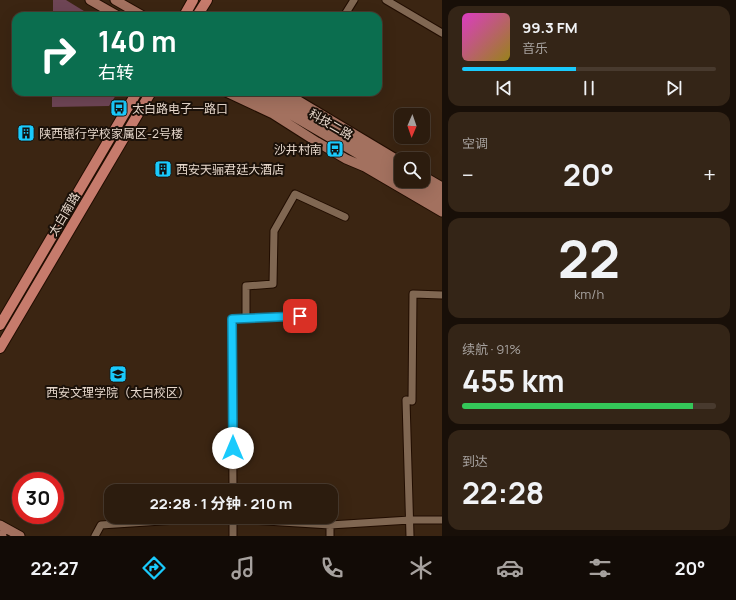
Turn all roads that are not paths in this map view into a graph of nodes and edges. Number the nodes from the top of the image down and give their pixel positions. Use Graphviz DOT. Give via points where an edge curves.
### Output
graph roads {
  1 [pos="90,0"];
  2 [pos="115,0"];
  3 [pos="193,0"];
  4 [pos="207,0"];
  5 [pos="354,0"];
  6 [pos="386,0"];
  7 [pos="111,12"];
  8 [pos="136,12"];
  9 [pos="186,12"];
  10 [pos="200,12"];
  11 [pos="346,12"];
  12 [pos="442,33"];
  13 [pos="135,96"];
  14 [pos="149,96"];
  15 [pos="235,96"];
  16 [pos="255,96"];
  17 [pos="283,96"];
  18 [pos="295,99"];
  19 [pos="394,158"];
  20 [pos="394,165"];
  21 [pos="394,175"];
  22 [pos="430,180"];
  23 [pos="442,187"];
  24 [pos="416,188"];
  25 [pos="430,188"];
  26 [pos="442,195"];
  27 [pos="442,203"];
  28 [pos="442,212"];
  29 [pos="345,217"];
  30 [pos="442,295"];
  31 [pos="300,316"];
  32 [pos="246,318"];
  33 [pos="0,325"];
  34 [pos="0,348"];
  35 [pos="233,484"];
  36 [pos="410,520"];
  37 [pos="442,520"];
  38 [pos="116,524"];
  39 [pos="233,524"];
  40 [pos="316,524"];
  41 [pos="0,525"];
  42 [pos="330,525"];
  43 [pos="20,536"];
  44 [pos="95,536"];
  45 [pos="233,536"];
  46 [pos="330,536"];
  47 [pos="410,536"];
  1 -- 7 [label="main road"];
  2 -- 8 [label="main road"];
  3 -- 9 [label="main road"];
  4 -- 10 [label="main road"];
  5 -- 11 [label="street"];
  6 -- 12 [label="street"];
  13 -- 33 [label="main road, 太白南路"];
  14 -- 34 [label="main road, 太白南路"];
  15 -- 28 [label="main road" via="273,114 346,159 365,167"];
  16 -- 21 [label="main road, 科技二路"];
  17 -- 18 [label="main road, 科技二路"];
  18 -- 19 [label="main road"];
  18 -- 20 [label="main road, 科技二路"];
  22 -- 23 [label="main road"];
  24 -- 27 [label="main road"];
  25 -- 26 [label="main road"];
  29 -- 32 [label="street" via="295,194 274,231 273,284 246,286"];
  30 -- 36 [label="street" via="413,294 412,401 406,400"];
  31 -- 32 [label="street"];
  32 -- 35 [label="street" via="232,319"];
  36 -- 37 [label="street"];
  36 -- 42 [label="street"];
  36 -- 47 [label="street"];
  38 -- 44 [label="street" via="101,525"];
  39 -- 45 [label="street"];
  40 -- 42 [label="street"];
  41 -- 43 [label="main road"];
  42 -- 46 [label="street"];
}
